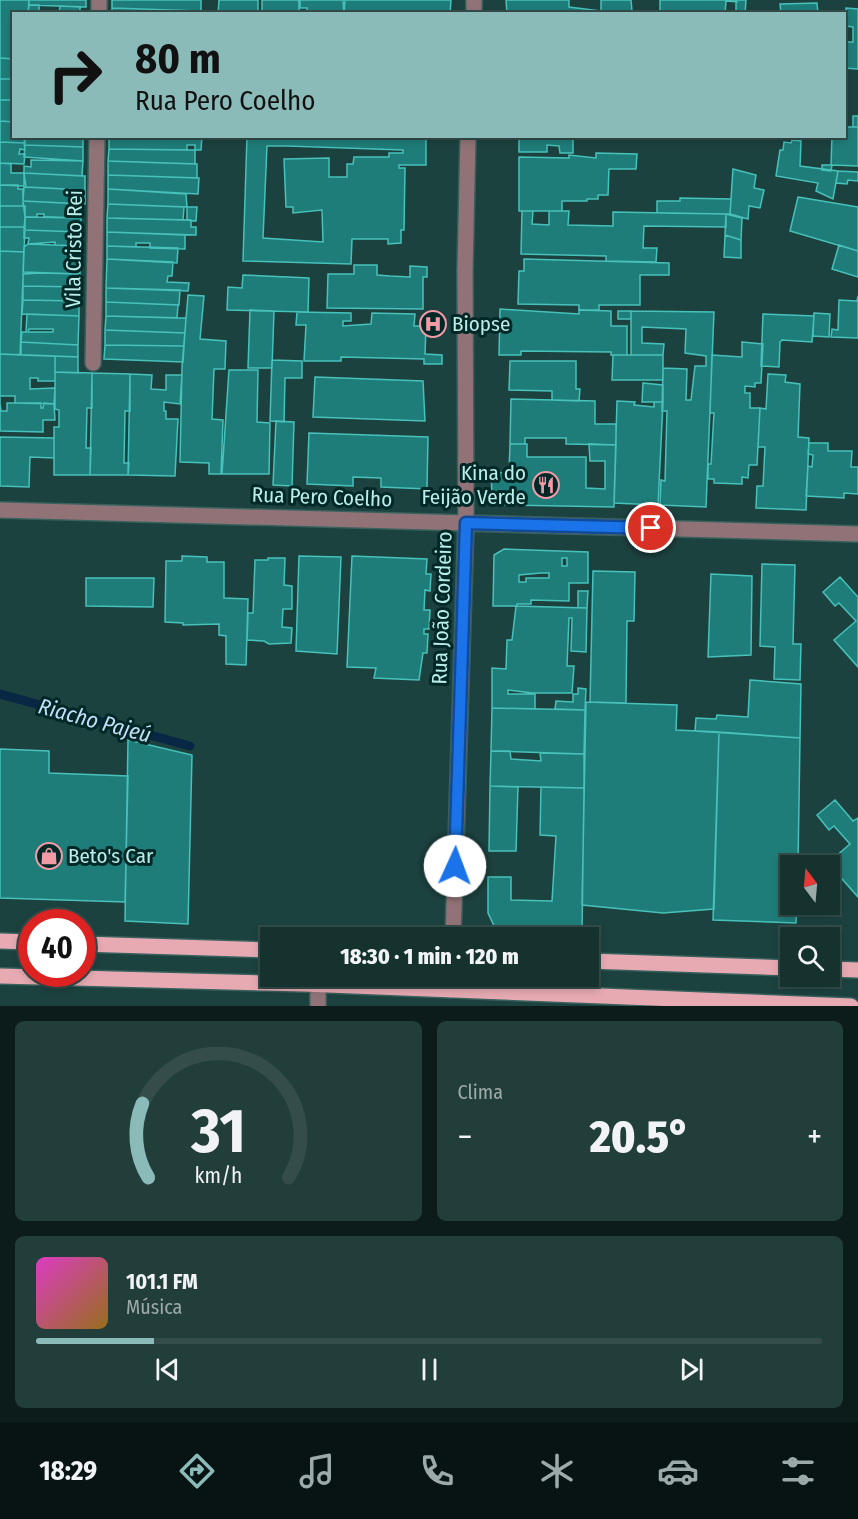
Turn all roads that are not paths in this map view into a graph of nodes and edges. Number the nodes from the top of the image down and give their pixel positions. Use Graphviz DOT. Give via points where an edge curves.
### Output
graph roads {
  1 [pos="97,138"];
  2 [pos="468,138"];
  3 [pos="93,363"];
  4 [pos="0,510"];
  5 [pos="466,523"];
  6 [pos="858,534"];
  7 [pos="453,927"];
  8 [pos="0,941"];
  9 [pos="18,942"];
  10 [pos="96,944"];
  11 [pos="260,950"];
  12 [pos="599,961"];
  13 [pos="780,968"];
  14 [pos="840,969"];
  15 [pos="858,970"];
  16 [pos="0,976"];
  17 [pos="260,980"];
  18 [pos="318,987"];
  19 [pos="521,987"];
  20 [pos="318,1006"];
  21 [pos="851,1006"];
  1 -- 3 [label="street, Vila Cristo Rei"];
  2 -- 5 [label="street, Rua João Cordeiro"];
  4 -- 5 [label="street, Rua Pero Coelho"];
  5 -- 6 [label="street, Rua Pero Coelho"];
  5 -- 7 [label="street, Rua João Cordeiro"];
  8 -- 9 [label="main road"];
  10 -- 11 [label="main road"];
  12 -- 13 [label="main road"];
  14 -- 15 [label="main road"];
  16 -- 17 [label="main road"];
  18 -- 20 [label="street"];
  19 -- 21 [label="main road"];
}
